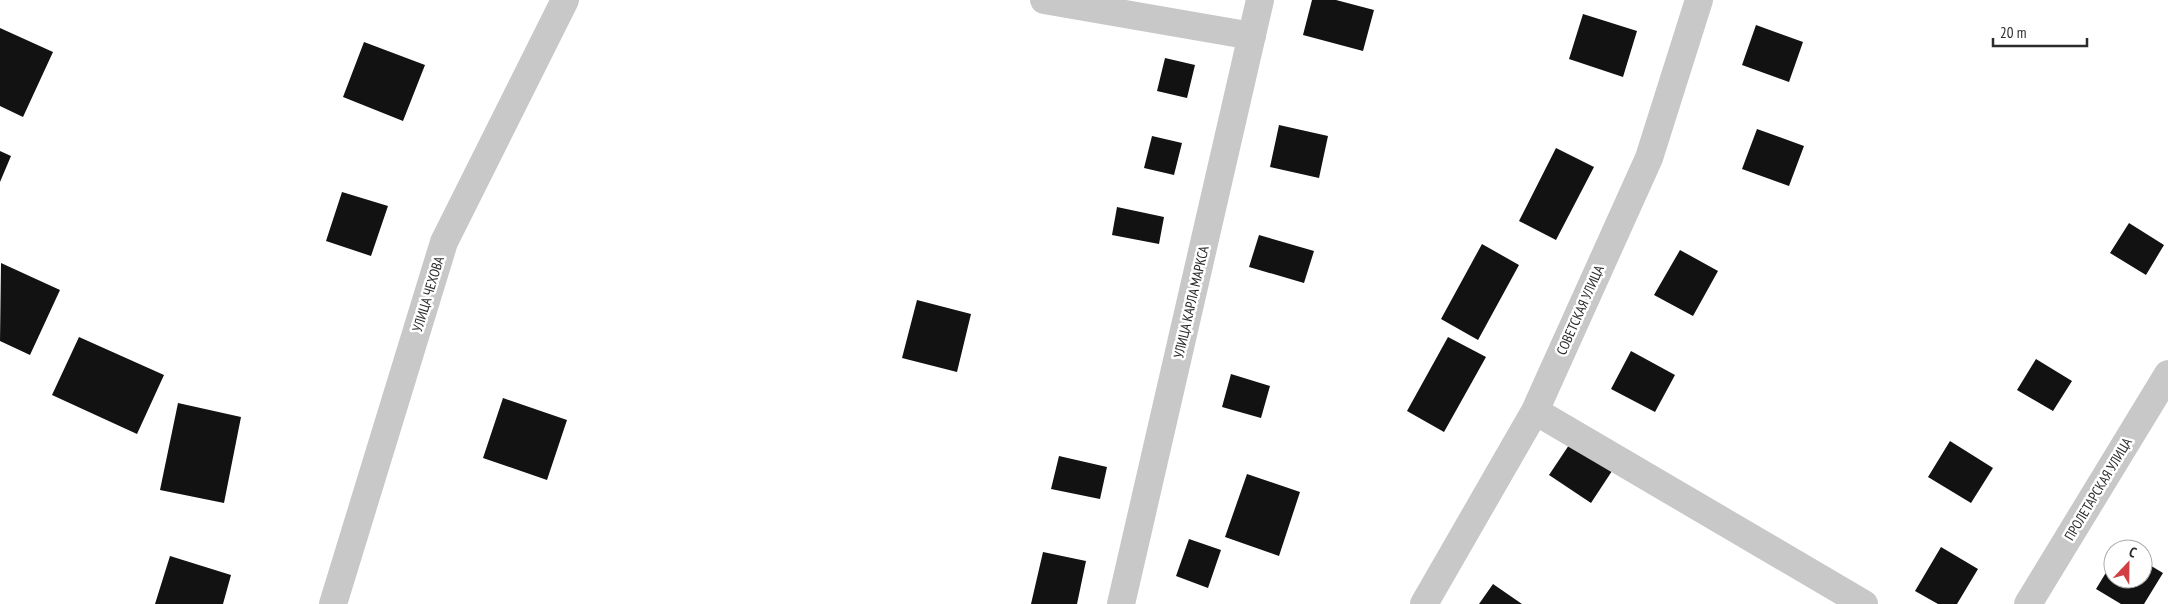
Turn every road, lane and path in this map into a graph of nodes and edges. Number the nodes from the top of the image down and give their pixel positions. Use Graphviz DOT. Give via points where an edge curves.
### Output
graph roads {
  1 [pos="566,0"];
  2 [pos="1044,0"];
  3 [pos="1260,0"];
  4 [pos="1699,0"];
  5 [pos="1252,36"];
  6 [pos="2168,374"];
  7 [pos="1534,411"];
  8 [pos="333,604"];
  9 [pos="1121,604"];
  10 [pos="1424,604"];
  11 [pos="1864,604"];
  12 [pos="2028,604"];
  1 -- 8 [label="street, УЛИЦА ЧЕХОВА" via="444,242"];
  2 -- 5 [label="street"];
  3 -- 5 [label="street, УЛИЦА КАРЛА МАРКСА"];
  4 -- 7 [label="street, СОВЕТСКАЯ УЛИЦА" via="1649,158"];
  5 -- 9 [label="street, УЛИЦА КАРЛА МАРКСА"];
  6 -- 12 [label="street, ПРОЛЕТАРСКАЯ УЛИЦА"];
  7 -- 10 [label="street, СОВЕТСКАЯ УЛИЦА"];
  7 -- 11 [label="street"];
}
